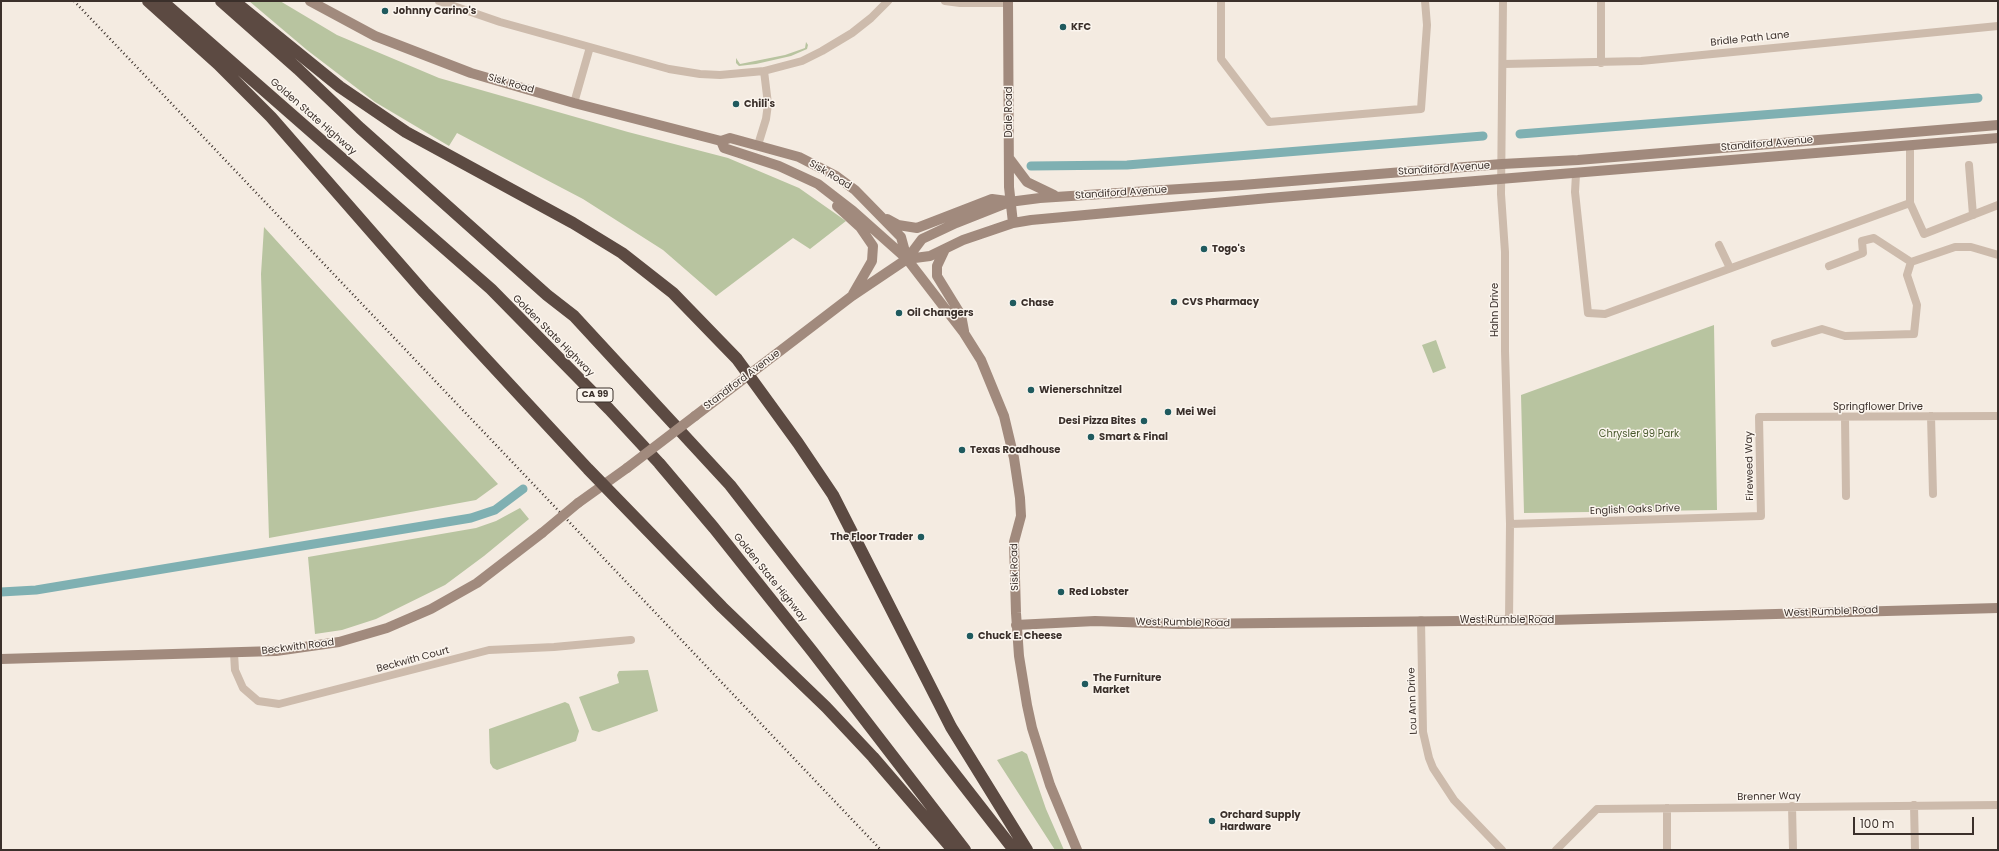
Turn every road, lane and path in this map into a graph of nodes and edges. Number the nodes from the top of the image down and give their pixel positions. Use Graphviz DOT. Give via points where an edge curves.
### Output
graph roads {
  1 [pos="148,1"];
  2 [pos="162,1"];
  3 [pos="221,1"];
  4 [pos="234,1"];
  5 [pos="439,1"];
  6 [pos="888,1"];
  7 [pos="945,1"];
  8 [pos="1220,1"];
  9 [pos="1425,1"];
  10 [pos="1503,1"];
  11 [pos="1601,1"];
  12 [pos="314,2"];
  13 [pos="1008,2"];
  14 [pos="1998,26"];
  15 [pos="590,47"];
  16 [pos="1601,63"];
  17 [pos="1504,64"];
  18 [pos="764,71"];
  19 [pos="574,103"];
  20 [pos="1998,125"];
  21 [pos="1998,138"];
  22 [pos="721,140"];
  23 [pos="758,145"];
  24 [pos="1910,145"];
  25 [pos="1009,158"];
  26 [pos="1502,164"];
  27 [pos="1969,165"];
  28 [pos="779,166"];
  29 [pos="1576,174"];
  30 [pos="1501,178"];
  31 [pos="1058,197"];
  32 [pos="1009,202"];
  33 [pos="1910,203"];
  34 [pos="1998,205"];
  35 [pos="1973,215"];
  36 [pos="880,216"];
  37 [pos="1013,223"];
  38 [pos="1719,245"];
  39 [pos="945,249"];
  40 [pos="1998,255"];
  41 [pos="907,259"];
  42 [pos="1911,262"];
  43 [pos="1829,266"];
  44 [pos="1730,268"];
  45 [pos="852,296"];
  46 [pos="964,333"];
  47 [pos="1775,343"];
  48 [pos="749,376"];
  49 [pos="1931,416"];
  50 [pos="1998,416"];
  51 [pos="1759,417"];
  52 [pos="1845,417"];
  53 [pos="603,485"];
  54 [pos="1933,494"];
  55 [pos="1846,496"];
  56 [pos="578,503"];
  57 [pos="1761,516"];
  58 [pos="1510,524"];
  59 [pos="1998,608"];
  60 [pos="1421,620"];
  61 [pos="1509,620"];
  62 [pos="1016,625"];
  63 [pos="631,640"];
  64 [pos="234,653"];
  65 [pos="1,659"];
  66 [pos="1914,805"];
  67 [pos="1998,805"];
  68 [pos="1792,806"];
  69 [pos="1667,808"];
  70 [pos="953,850"];
  71 [pos="965,850"];
  72 [pos="1014,850"];
  73 [pos="1027,850"];
  74 [pos="1077,850"];
  75 [pos="1502,850"];
  76 [pos="1556,850"];
  77 [pos="1668,850"];
  78 [pos="1793,850"];
  79 [pos="1915,850"];
  1 -- 53 [label="highway" via="218,64 271,117 424,292"];
  2 -- 71 [label="highway, Golden State Highway / CA 99" via="491,289 609,410 659,463 723,540 817,657"];
  3 -- 72 [label="highway" via="547,295 574,316 730,485"];
  4 -- 48 [label="highway" via="340,87 387,119 449,156 579,226 641,267 702,321"];
  5 -- 15 [label="street"];
  6 -- 18 [label="street" via="862,26 822,51 797,63"];
  7 -- 13 [label="street"];
  8 -- 9 [label="street" via="1221,59 1270,122 1421,109 1427,25"];
  10 -- 17 [label="street, Hahn Drive"];
  11 -- 16 [label="street"];
  12 -- 19 [label="main road, Sisk Road" via="375,36 437,61"];
  13 -- 25 [label="main road, Dale Road"];
  14 -- 16 [label="street, Bridle Path Lane"];
  15 -- 18 [label="street" via="700,74 732,75"];
  15 -- 19 [label="street"];
  16 -- 17 [label="street, Bridle Path Lane"];
  17 -- 26 [label="street, Hahn Drive"];
  18 -- 23 [label="street" via="767,112"];
  19 -- 22 [label="main road, Sisk Road"];
  20 -- 26 [label="main road, Standiford Avenue"];
  21 -- 24 [label="main road, Standiford Avenue"];
  22 -- 23 [label="main road, Sisk Road" via="730,138"];
  22 -- 28 [label="main road, Sisk Road" via="724,148"];
  23 -- 36 [label="main road, Sisk Road" via="799,157 830,173 855,190"];
  24 -- 29 [label="main road, Standiford Avenue"];
  24 -- 33 [label="street"];
  25 -- 31 [label="main road" via="1027,182"];
  25 -- 32 [label="main road, Dale Road"];
  26 -- 30 [label="street, Hahn Drive"];
  26 -- 31 [label="main road, Standiford Avenue"];
  27 -- 35 [label="street"];
  28 -- 41 [label="main road, Sisk Road" via="824,189"];
  28 -- 45 [label="main road" via="836,205 871,241 874,250 872,261"];
  29 -- 30 [label="main road, Standiford Avenue"];
  29 -- 44 [label="street" via="1575,192 1588,313 1605,314"];
  30 -- 37 [label="main road, Standiford Avenue" via="1150,208"];
  30 -- 58 [label="street, Hahn Drive" via="1505,252"];
  31 -- 32 [label="main road, Standiford Avenue"];
  32 -- 36 [label="main road" via="992,199 914,228 898,225"];
  32 -- 37 [label="main road, Dale Road"];
  32 -- 41 [label="main road, Standiford Avenue" via="922,239"];
  33 -- 35 [label="street" via="1924,234"];
  33 -- 44 [label="street"];
  34 -- 35 [label="street"];
  36 -- 41 [label="main road, Sisk Road" via="901,237"];
  37 -- 39 [label="main road, Standiford Avenue"];
  38 -- 44 [label="street"];
  39 -- 41 [label="main road, Standiford Avenue" via="930,256"];
  39 -- 46 [label="main road" via="937,266 937,276 961,315"];
  40 -- 42 [label="street" via="1971,247 1955,247"];
  41 -- 45 [label="main road, Standiford Avenue"];
  41 -- 46 [label="main road, Sisk Road"];
  42 -- 43 [label="street" via="1874,238 1862,241 1863,253"];
  42 -- 47 [label="street" via="1907,275 1917,305 1914,334 1845,336 1822,329"];
  45 -- 48 [label="main road, Standiford Avenue"];
  46 -- 62 [label="main road, Sisk Road" via="981,360 995,390 1014,458 1021,516 1014,542"];
  48 -- 53 [label="main road, Standiford Avenue, bridge"];
  48 -- 73 [label="highway" via="833,495 951,727"];
  49 -- 50 [label="street, Springflower Drive"];
  49 -- 52 [label="street, Springflower Drive"];
  49 -- 54 [label="street"];
  51 -- 52 [label="street, Springflower Drive"];
  51 -- 57 [label="street, Fireweed Way"];
  52 -- 55 [label="street"];
  53 -- 56 [label="main road, Standiford Avenue"];
  53 -- 70 [label="highway" via="874,757"];
  56 -- 64 [label="main road, Beckwith Road, bridge" via="477,583 408,620 315,647"];
  57 -- 58 [label="street, English Oaks Drive"];
  58 -- 61 [label="street, Hahn Drive"];
  59 -- 61 [label="main road, West Rumble Road"];
  60 -- 61 [label="main road, West Rumble Road"];
  60 -- 62 [label="main road, West Rumble Road" via="1178,624 1095,621"];
  60 -- 75 [label="street, Lou Ann Drive" via="1423,732 1428,758 1454,800"];
  62 -- 74 [label="main road, Sisk Road" via="1022,678 1032,728 1060,810"];
  63 -- 64 [label="street, Beckwith Court" via="489,650 279,704 258,701 243,688 235,670"];
  64 -- 65 [label="main road, Beckwith Road"];
  66 -- 67 [label="street, Brenner Way"];
  66 -- 68 [label="street, Brenner Way"];
  66 -- 79 [label="street"];
  68 -- 69 [label="street, Brenner Way"];
  68 -- 78 [label="street"];
  69 -- 76 [label="street, Brenner Way" via="1597,809"];
  69 -- 77 [label="street"];
}
